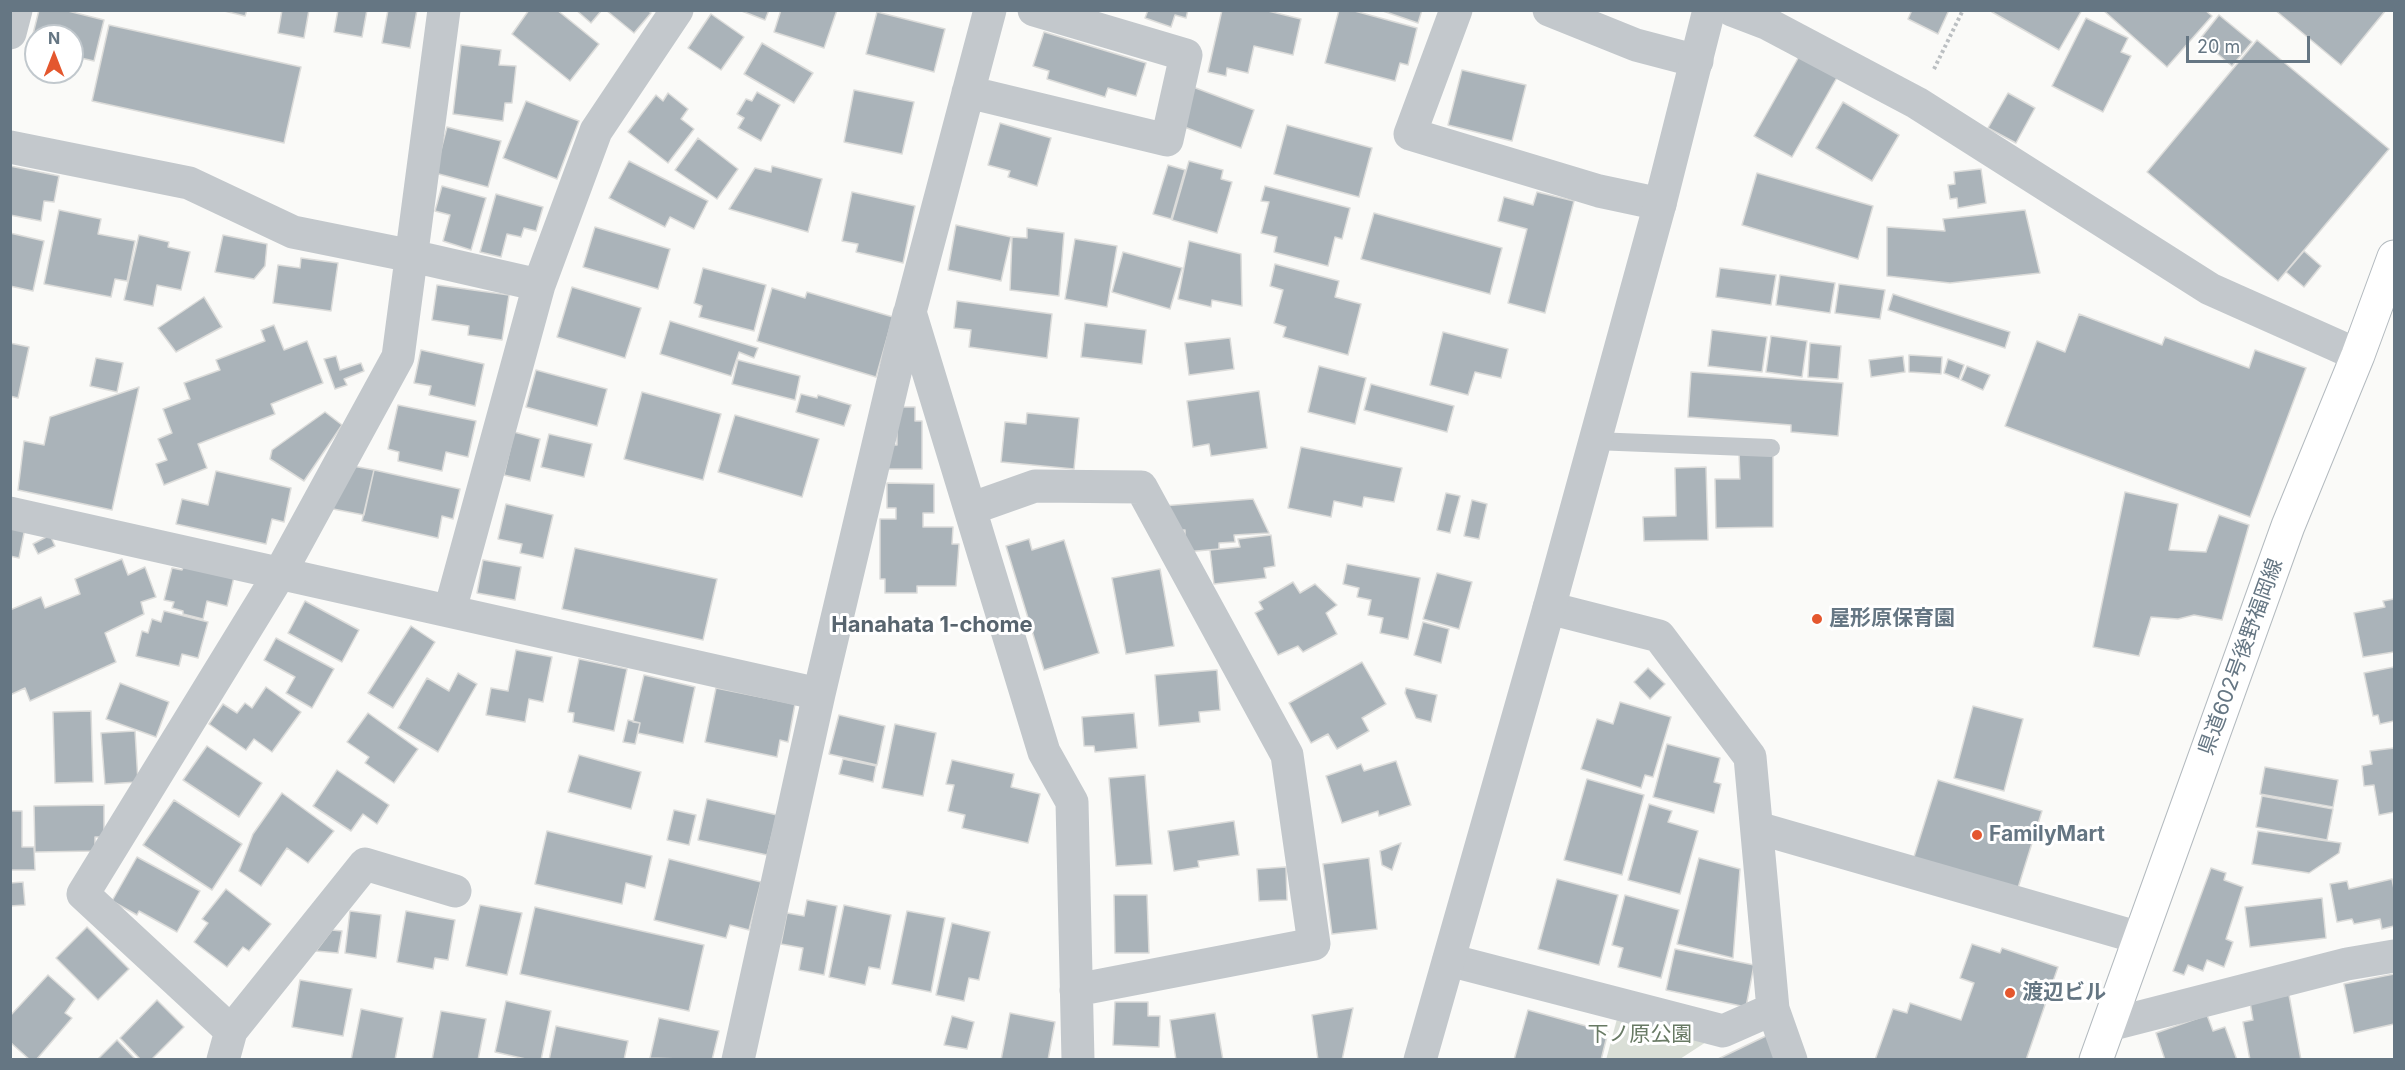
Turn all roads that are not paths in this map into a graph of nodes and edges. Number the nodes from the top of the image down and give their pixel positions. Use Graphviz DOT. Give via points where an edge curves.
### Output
graph roads {
  1 [pos="16,10"];
  2 [pos="444,10"];
  3 [pos="677,10"];
  4 [pos="990,10"];
  5 [pos="1034,10"];
  6 [pos="1456,10"];
  7 [pos="1548,10"];
  8 [pos="1709,10"];
  9 [pos="1732,10"];
  10 [pos="10,33"];
  11 [pos="1697,61"];
  12 [pos="968,92"];
  13 [pos="10,147"];
  14 [pos="1660,204"];
  15 [pos="412,256"];
  16 [pos="2394,257"];
  17 [pos="539,285"];
  18 [pos="910,312"];
  19 [pos="2358,355"];
  20 [pos="1594,441"];
  21 [pos="1771,448"];
  22 [pos="970,509"];
  23 [pos="10,513"];
  24 [pos="280,573"];
  25 [pos="1549,608"];
  26 [pos="450,610"];
  27 [pos="819,694"];
  28 [pos="1758,828"];
  29 [pos="455,891"];
  30 [pos="2140,938"];
  31 [pos="2394,956"];
  32 [pos="1449,960"];
  33 [pos="1076,990"];
  34 [pos="1773,1009"];
  35 [pos="2109,1025"];
  36 [pos="227,1045"];
  37 [pos="738,1059"];
  38 [pos="1078,1059"];
  39 [pos="1420,1059"];
  40 [pos="1791,1059"];
  41 [pos="2096,1059"];
  1 -- 10 [label="street"];
  2 -- 15 [label="street"];
  3 -- 17 [label="street" via="596,131"];
  4 -- 12 [label="street"];
  5 -- 12 [label="street" via="1186,55 1167,140"];
  6 -- 14 [label="street" via="1410,134 1599,191"];
  7 -- 11 [label="street" via="1636,45"];
  8 -- 11 [label="street"];
  9 -- 19 [label="street" via="1767,23 1917,103 2210,289"];
  11 -- 14 [label="street"];
  12 -- 18 [label="street"];
  13 -- 15 [label="street" via="189,183 292,232"];
  14 -- 20 [label="street"];
  15 -- 17 [label="street"];
  15 -- 24 [label="street" via="398,357"];
  16 -- 19 [label="main road, 県道602号後野福岡線"];
  17 -- 26 [label="street"];
  18 -- 22 [label="street"];
  18 -- 27 [label="street"];
  19 -- 30 [label="main road, 県道602号後野福岡線" via="2288,526"];
  20 -- 21 [label="lane"];
  20 -- 25 [label="street"];
  22 -- 33 [label="street" via="1044,752 1072,802"];
  22 -- 33 [label="street" via="1035,486 1141,487 1287,755 1314,944"];
  23 -- 24 [label="street"];
  24 -- 26 [label="street"];
  24 -- 36 [label="street" via="83,894"];
  25 -- 28 [label="street" via="1659,636 1750,757"];
  25 -- 32 [label="street"];
  26 -- 27 [label="street"];
  27 -- 37 [label="street"];
  28 -- 30 [label="street"];
  28 -- 34 [label="street"];
  29 -- 36 [label="street" via="365,864"];
  30 -- 35 [label="main road, 県道602号後野福岡線"];
  31 -- 35 [label="street" via="2347,964"];
  32 -- 34 [label="street" via="1723,1031"];
  32 -- 39 [label="street"];
  33 -- 38 [label="street"];
  34 -- 40 [label="street"];
  35 -- 41 [label="main road, 県道602号後野福岡線"];
}
